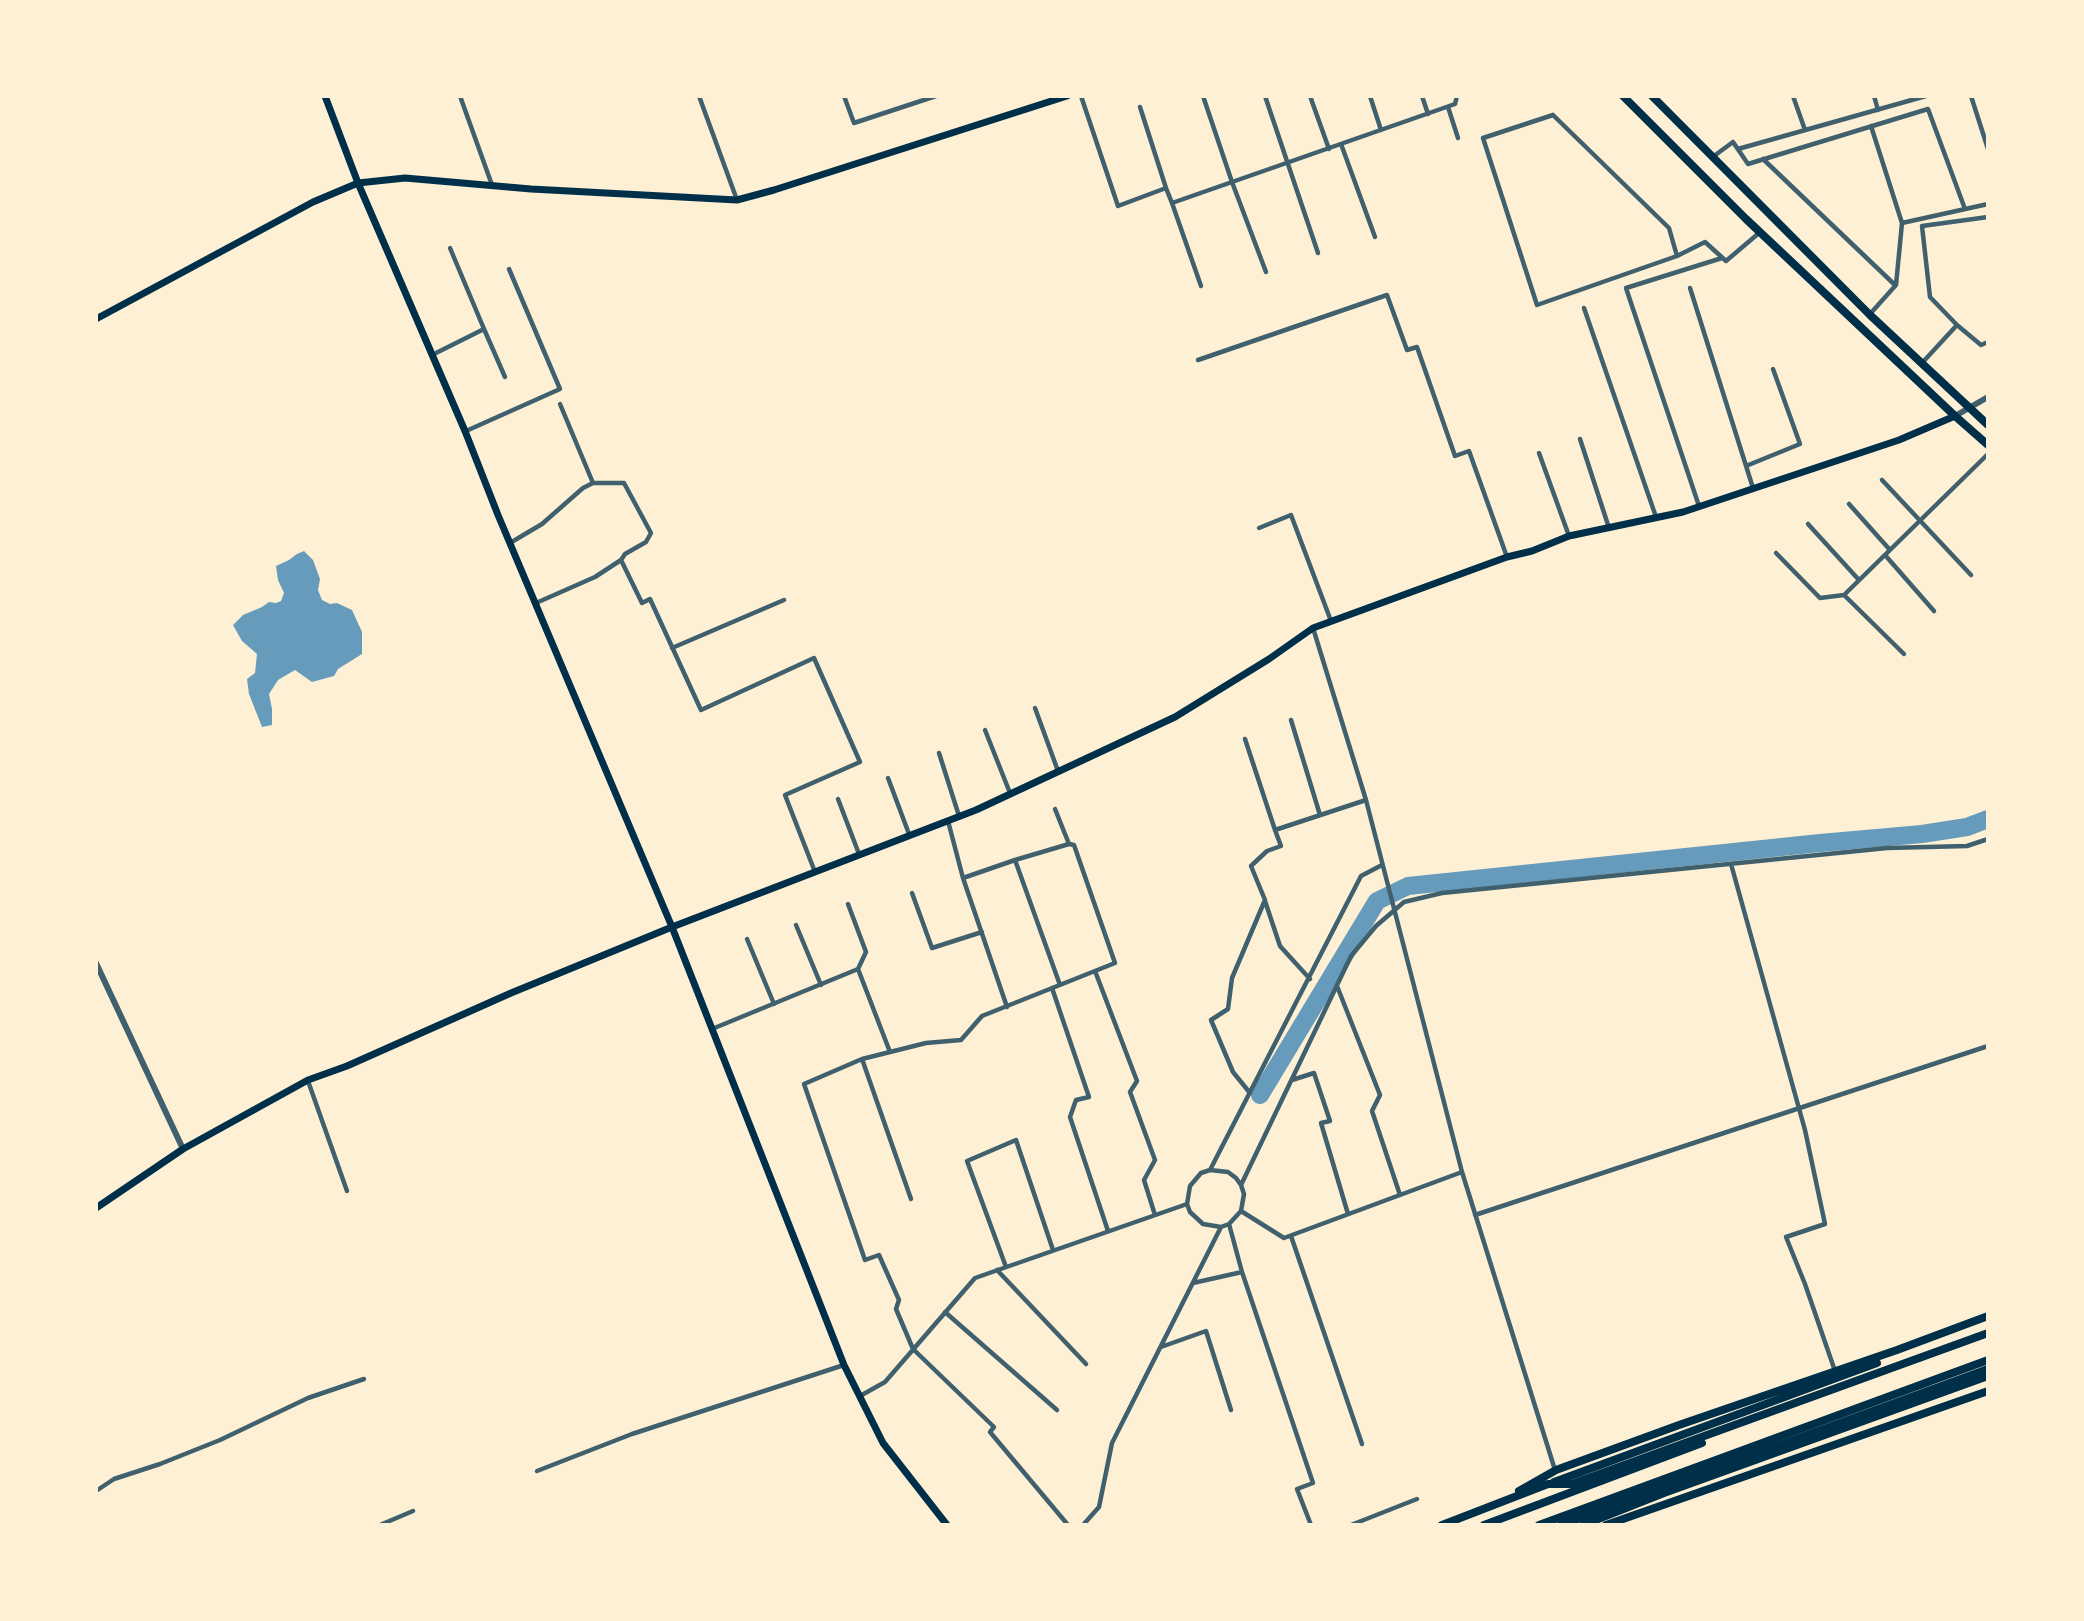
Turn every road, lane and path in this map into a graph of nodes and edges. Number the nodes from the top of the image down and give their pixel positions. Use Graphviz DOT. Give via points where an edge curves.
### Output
graph roads {
  1 [pos="325,96"];
  2 [pos="460,96"];
  3 [pos="699,96"];
  4 [pos="844,96"];
  5 [pos="936,96"];
  6 [pos="1067,96"];
  7 [pos="1081,96"];
  8 [pos="1203,96"];
  9 [pos="1265,96"];
  10 [pos="1310,96"];
  11 [pos="1370,96"];
  12 [pos="1422,96"];
  13 [pos="1457,96"];
  14 [pos="1623,96"];
  15 [pos="1652,96"];
  16 [pos="1793,96"];
  17 [pos="1874,96"];
  18 [pos="1926,96"];
  19 [pos="1971,96"];
  20 [pos="1140,107"];
  21 [pos="1448,107"];
  22 [pos="1878,110"];
  23 [pos="1428,114"];
  24 [pos="1871,126"];
  25 [pos="1381,130"];
  26 [pos="1805,130"];
  27 [pos="1458,138"];
  28 [pos="1341,144"];
  29 [pos="1329,149"];
  30 [pos="1738,149"];
  31 [pos="1988,149"];
  32 [pos="1713,157"];
  33 [pos="1763,159"];
  34 [pos="1286,164"];
  35 [pos="1232,182"];
  36 [pos="358,183"];
  37 [pos="492,186"];
  38 [pos="1166,188"];
  39 [pos="737,200"];
  40 [pos="1172,203"];
  41 [pos="1988,204"];
  42 [pos="1965,209"];
  43 [pos="1988,216"];
  44 [pos="1902,223"];
  45 [pos="1760,232"];
  46 [pos="1375,237"];
  47 [pos="450,248"];
  48 [pos="1318,254"];
  49 [pos="1676,256"];
  50 [pos="1722,258"];
  51 [pos="509,269"];
  52 [pos="1266,272"];
  53 [pos="1895,285"];
  54 [pos="1201,286"];
  55 [pos="1690,288"];
  56 [pos="1584,308"];
  57 [pos="1870,315"];
  58 [pos="96,319"];
  59 [pos="1957,325"];
  60 [pos="484,329"];
  61 [pos="1988,342"];
  62 [pos="432,355"];
  63 [pos="1198,360"];
  64 [pos="1921,363"];
  65 [pos="1773,369"];
  66 [pos="505,377"];
  67 [pos="1988,397"];
  68 [pos="560,404"];
  69 [pos="1969,409"];
  70 [pos="1955,416"];
  71 [pos="1988,425"];
  72 [pos="465,431"];
  73 [pos="1580,439"];
  74 [pos="1988,445"];
  75 [pos="1539,453"];
  76 [pos="1988,453"];
  77 [pos="1746,466"];
  78 [pos="1882,480"];
  79 [pos="593,484"];
  80 [pos="1754,489"];
  81 [pos="1849,504"];
  82 [pos="1699,507"];
  83 [pos="1656,518"];
  84 [pos="1920,520"];
  85 [pos="1808,524"];
  86 [pos="1259,528"];
  87 [pos="1609,529"];
  88 [pos="1569,536"];
  89 [pos="510,543"];
  90 [pos="1890,550"];
  91 [pos="1776,553"];
  92 [pos="1885,555"];
  93 [pos="1507,556"];
  94 [pos="621,560"];
  95 [pos="1971,575"];
  96 [pos="1859,580"];
  97 [pos="1844,595"];
  98 [pos="784,600"];
  99 [pos="535,604"];
  100 [pos="1934,611"];
  101 [pos="1331,621"];
  102 [pos="1313,628"];
  103 [pos="672,648"];
  104 [pos="1903,653"];
  105 [pos="1035,708"];
  106 [pos="1291,720"];
  107 [pos="985,730"];
  108 [pos="1245,739"];
  109 [pos="939,753"];
  110 [pos="1058,771"];
  111 [pos="888,778"];
  112 [pos="1010,793"];
  113 [pos="838,799"];
  114 [pos="1366,800"];
  115 [pos="1055,809"];
  116 [pos="1320,815"];
  117 [pos="958,816"];
  118 [pos="947,819"];
  119 [pos="1275,830"];
  120 [pos="909,834"];
  121 [pos="1988,839"];
  122 [pos="1069,844"];
  123 [pos="859,854"];
  124 [pos="1015,860"];
  125 [pos="1382,864"];
  126 [pos="1731,864"];
  127 [pos="815,872"];
  128 [pos="963,878"];
  129 [pos="912,893"];
  130 [pos="1265,900"];
  131 [pos="848,904"];
  132 [pos="1394,910"];
  133 [pos="796,925"];
  134 [pos="672,927"];
  135 [pos="982,932"];
  136 [pos="747,939"];
  137 [pos="96,963"];
  138 [pos="859,969"];
  139 [pos="1095,971"];
  140 [pos="1310,979"];
  141 [pos="821,985"];
  142 [pos="1060,985"];
  143 [pos="1337,986"];
  144 [pos="1052,988"];
  145 [pos="774,1004"];
  146 [pos="1007,1007"];
  147 [pos="712,1030"];
  148 [pos="1988,1046"];
  149 [pos="890,1052"];
  150 [pos="862,1059"];
  151 [pos="308,1080"];
  152 [pos="1292,1080"];
  153 [pos="1250,1093"];
  154 [pos="1799,1108"];
  155 [pos="183,1149"];
  156 [pos="1210,1170"];
  157 [pos="1462,1172"];
  158 [pos="1241,1185"];
  159 [pos="347,1191"];
  160 [pos="1400,1195"];
  161 [pos="911,1199"];
  162 [pos="1187,1204"];
  163 [pos="96,1208"];
  164 [pos="1241,1211"];
  165 [pos="1348,1214"];
  166 [pos="1155,1215"];
  167 [pos="1475,1215"];
  168 [pos="1229,1224"];
  169 [pos="1221,1227"];
  170 [pos="1108,1231"];
  171 [pos="1291,1236"];
  172 [pos="1053,1251"];
  173 [pos="1006,1267"];
  174 [pos="997,1270"];
  175 [pos="1242,1272"];
  176 [pos="1192,1283"];
  177 [pos="945,1312"];
  178 [pos="1988,1317"];
  179 [pos="1988,1322"];
  180 [pos="1988,1336"];
  181 [pos="1160,1347"];
  182 [pos="913,1349"];
  183 [pos="1988,1360"];
  184 [pos="1086,1364"];
  185 [pos="844,1365"];
  186 [pos="1988,1368"];
  187 [pos="1835,1372"];
  188 [pos="1988,1376"];
  189 [pos="364,1379"];
  190 [pos="1988,1391"];
  191 [pos="859,1396"];
  192 [pos="1231,1409"];
  193 [pos="1057,1410"];
  194 [pos="1362,1444"];
  195 [pos="537,1471"];
  196 [pos="1555,1471"];
  197 [pos="1548,1485"];
  198 [pos="96,1490"];
  199 [pos="1418,1499"];
  200 [pos="1495,1504"];
  201 [pos="413,1511"];
  202 [pos="380,1525"];
  203 [pos="947,1525"];
  204 [pos="1068,1525"];
  205 [pos="1083,1525"];
  206 [pos="1311,1525"];
  207 [pos="1351,1525"];
  208 [pos="1442,1525"];
  209 [pos="1484,1525"];
  210 [pos="1539,1525"];
  211 [pos="1561,1525"];
  212 [pos="1583,1525"];
  213 [pos="1606,1525"];
  1 -- 36 [label="main road"];
  2 -- 37 [label="street"];
  3 -- 39 [label="street"];
  4 -- 5 [label="street" via="854,123"];
  6 -- 39 [label="main road"];
  7 -- 38 [label="street" via="1118,206"];
  8 -- 35 [label="street"];
  9 -- 34 [label="street"];
  10 -- 29 [label="street"];
  11 -- 25 [label="street"];
  12 -- 23 [label="street"];
  13 -- 21 [label="street" via="1455,104"];
  14 -- 45 [label="main road"];
  15 -- 32 [label="main road"];
  16 -- 26 [label="street"];
  17 -- 22 [label="street"];
  18 -- 22 [label="street"];
  19 -- 31 [label="street"];
  20 -- 38 [label="street"];
  21 -- 23 [label="street"];
  21 -- 27 [label="street"];
  22 -- 26 [label="street"];
  23 -- 25 [label="street"];
  24 -- 33 [label="street"];
  24 -- 42 [label="street" via="1928,110"];
  24 -- 44 [label="street"];
  25 -- 28 [label="street"];
  26 -- 30 [label="street"];
  28 -- 29 [label="street"];
  28 -- 46 [label="street"];
  29 -- 34 [label="street"];
  30 -- 32 [label="street" via="1733,142"];
  30 -- 33 [label="street" via="1748,164"];
  32 -- 57 [label="main road"];
  33 -- 53 [label="street"];
  34 -- 35 [label="street"];
  34 -- 48 [label="street"];
  35 -- 40 [label="street"];
  35 -- 52 [label="street"];
  36 -- 37 [label="main road" via="405,178"];
  36 -- 58 [label="main road" via="313,202"];
  36 -- 62 [label="main road"];
  37 -- 39 [label="main road"];
  38 -- 40 [label="street"];
  40 -- 54 [label="street"];
  41 -- 42 [label="street"];
  42 -- 44 [label="street"];
  43 -- 59 [label="street" via="1922,226 1930,297"];
  44 -- 53 [label="street"];
  45 -- 50 [label="street" via="1726,261"];
  45 -- 70 [label="main road"];
  47 -- 60 [label="street"];
  49 -- 49 [label="street" via="1669,228 1553,115 1483,138 1537,305"];
  49 -- 50 [label="street" via="1705,242"];
  50 -- 82 [label="street" via="1626,288"];
  51 -- 72 [label="street" via="560,388"];
  53 -- 57 [label="street"];
  55 -- 77 [label="street"];
  56 -- 83 [label="street"];
  57 -- 64 [label="main road"];
  59 -- 61 [label="street" via="1980,345"];
  59 -- 64 [label="street"];
  60 -- 62 [label="street"];
  60 -- 66 [label="street"];
  62 -- 72 [label="main road"];
  63 -- 93 [label="street" via="1387,295 1407,350 1417,347 1455,456 1469,452"];
  64 -- 69 [label="main road"];
  65 -- 77 [label="street" via="1800,444"];
  67 -- 69 [label="street"];
  68 -- 79 [label="street"];
  69 -- 70 [label="street"];
  69 -- 71 [label="main road"];
  70 -- 74 [label="main road"];
  70 -- 80 [label="main road"];
  72 -- 89 [label="main road"];
  73 -- 87 [label="street"];
  75 -- 88 [label="street"];
  76 -- 84 [label="street"];
  77 -- 80 [label="street"];
  78 -- 84 [label="street"];
  79 -- 89 [label="street"];
  79 -- 94 [label="street" via="624,482 652,533"];
  80 -- 82 [label="main road"];
  81 -- 90 [label="street"];
  82 -- 83 [label="main road"];
  83 -- 87 [label="main road"];
  84 -- 90 [label="street"];
  84 -- 95 [label="street"];
  85 -- 96 [label="street"];
  86 -- 101 [label="street" via="1291,515"];
  87 -- 88 [label="main road"];
  88 -- 93 [label="main road"];
  89 -- 99 [label="main road"];
  90 -- 92 [label="street"];
  91 -- 97 [label="street" via="1820,598"];
  92 -- 96 [label="street"];
  92 -- 100 [label="street"];
  93 -- 101 [label="main road"];
  94 -- 99 [label="street"];
  94 -- 103 [label="street" via="642,603 650,599"];
  96 -- 97 [label="street"];
  97 -- 104 [label="street"];
  98 -- 103 [label="street"];
  99 -- 134 [label="main road"];
  101 -- 102 [label="main road"];
  102 -- 110 [label="main road" via="1175,718"];
  102 -- 114 [label="street"];
  103 -- 127 [label="street" via="701,710 814,659 860,762 785,795"];
  105 -- 110 [label="street"];
  106 -- 116 [label="street"];
  107 -- 112 [label="street"];
  108 -- 119 [label="street"];
  109 -- 117 [label="street"];
  110 -- 112 [label="main road"];
  111 -- 120 [label="street"];
  112 -- 117 [label="main road"];
  113 -- 123 [label="street"];
  114 -- 116 [label="street"];
  114 -- 125 [label="street"];
  115 -- 122 [label="street"];
  116 -- 119 [label="street"];
  117 -- 118 [label="main road"];
  118 -- 120 [label="main road"];
  118 -- 128 [label="street"];
  119 -- 130 [label="street" via="1281,846 1267,851 1251,866"];
  120 -- 123 [label="main road"];
  121 -- 126 [label="street" via="1967,846 1887,848"];
  122 -- 124 [label="street"];
  122 -- 139 [label="street" via="1074,845 1115,962"];
  123 -- 127 [label="main road"];
  124 -- 128 [label="street"];
  124 -- 142 [label="street"];
  125 -- 132 [label="street"];
  125 -- 140 [label="street" via="1361,876"];
  126 -- 132 [label="street" via="1442,893 1404,901"];
  126 -- 154 [label="street"];
  127 -- 134 [label="main road"];
  128 -- 135 [label="street"];
  129 -- 135 [label="street" via="932,948"];
  130 -- 140 [label="street" via="1280,946"];
  130 -- 153 [label="street" via="1232,978 1228,1009 1212,1020 1233,1072"];
  131 -- 138 [label="street" via="866,952"];
  132 -- 143 [label="street" via="1351,956"];
  132 -- 157 [label="street"];
  133 -- 141 [label="street"];
  134 -- 147 [label="main road"];
  134 -- 151 [label="main road"];
  135 -- 146 [label="street"];
  136 -- 145 [label="street"];
  137 -- 155 [label="street"];
  138 -- 141 [label="street"];
  138 -- 149 [label="street"];
  139 -- 142 [label="street"];
  139 -- 166 [label="street" via="1137,1081 1130,1092 1155,1160 1144,1180"];
  140 -- 153 [label="street"];
  141 -- 145 [label="street"];
  142 -- 144 [label="street"];
  143 -- 152 [label="street"];
  143 -- 160 [label="street" via="1380,1095 1372,1111"];
  144 -- 146 [label="street"];
  144 -- 170 [label="street" via="1088,1097 1076,1100 1070,1117"];
  145 -- 147 [label="street"];
  146 -- 149 [label="street" via="982,1016 961,1040"];
  147 -- 185 [label="main road"];
  148 -- 154 [label="street"];
  149 -- 150 [label="street"];
  150 -- 161 [label="street"];
  150 -- 182 [label="street" via="804,1084 865,1260 880,1255"];
  151 -- 155 [label="main road"];
  151 -- 159 [label="street"];
  152 -- 158 [label="street"];
  152 -- 165 [label="street" via="1314,1073 1330,1121 1321,1123"];
  153 -- 156 [label="street"];
  154 -- 167 [label="street"];
  154 -- 187 [label="street" via="1825,1224 1786,1237"];
  155 -- 163 [label="main road"];
  156 -- 158 [label="street" via="1228,1172"];
  156 -- 162 [label="street" via="1189,1186"];
  157 -- 160 [label="street"];
  157 -- 167 [label="street"];
  158 -- 164 [label="street"];
  160 -- 165 [label="street"];
  162 -- 166 [label="street"];
  162 -- 169 [label="street" via="1203,1224"];
  164 -- 168 [label="street"];
  164 -- 171 [label="street" via="1284,1238"];
  165 -- 171 [label="street"];
  166 -- 170 [label="street"];
  167 -- 196 [label="street"];
  168 -- 169 [label="street"];
  168 -- 175 [label="street"];
  169 -- 176 [label="street"];
  170 -- 172 [label="street"];
  171 -- 194 [label="street"];
  172 -- 173 [label="street"];
  172 -- 173 [label="street" via="1016,1140 967,1161"];
  173 -- 174 [label="street"];
  174 -- 177 [label="street" via="975,1278"];
  174 -- 184 [label="street"];
  175 -- 176 [label="street"];
  175 -- 206 [label="street" via="1313,1483 1297,1489"];
  176 -- 181 [label="street"];
  177 -- 182 [label="street"];
  177 -- 193 [label="street"];
  178 -- 187 [label="main road"];
  179 -- 197 [label="main road"];
  180 -- 197 [label="main road" via="1572,1484"];
  180 -- 209 [label="main road"];
  181 -- 192 [label="street" via="1206,1331"];
  181 -- 205 [label="street" via="1112,1443 1099,1507"];
  182 -- 191 [label="street" via="885,1382"];
  182 -- 204 [label="street" via="993,1427 990,1432"];
  183 -- 210 [label="main road"];
  185 -- 191 [label="main road"];
  185 -- 195 [label="street" via="632,1434"];
  186 -- 211 [label="main road"];
  187 -- 196 [label="main road"];
  188 -- 212 [label="main road"];
  189 -- 198 [label="street" via="307,1398 220,1440"];
  190 -- 213 [label="main road"];
  191 -- 203 [label="main road" via="883,1443"];
  196 -- 200 [label="main road"];
  197 -- 200 [label="main road"];
  199 -- 207 [label="street"];
  200 -- 208 [label="main road"];
  201 -- 202 [label="street"];
}
